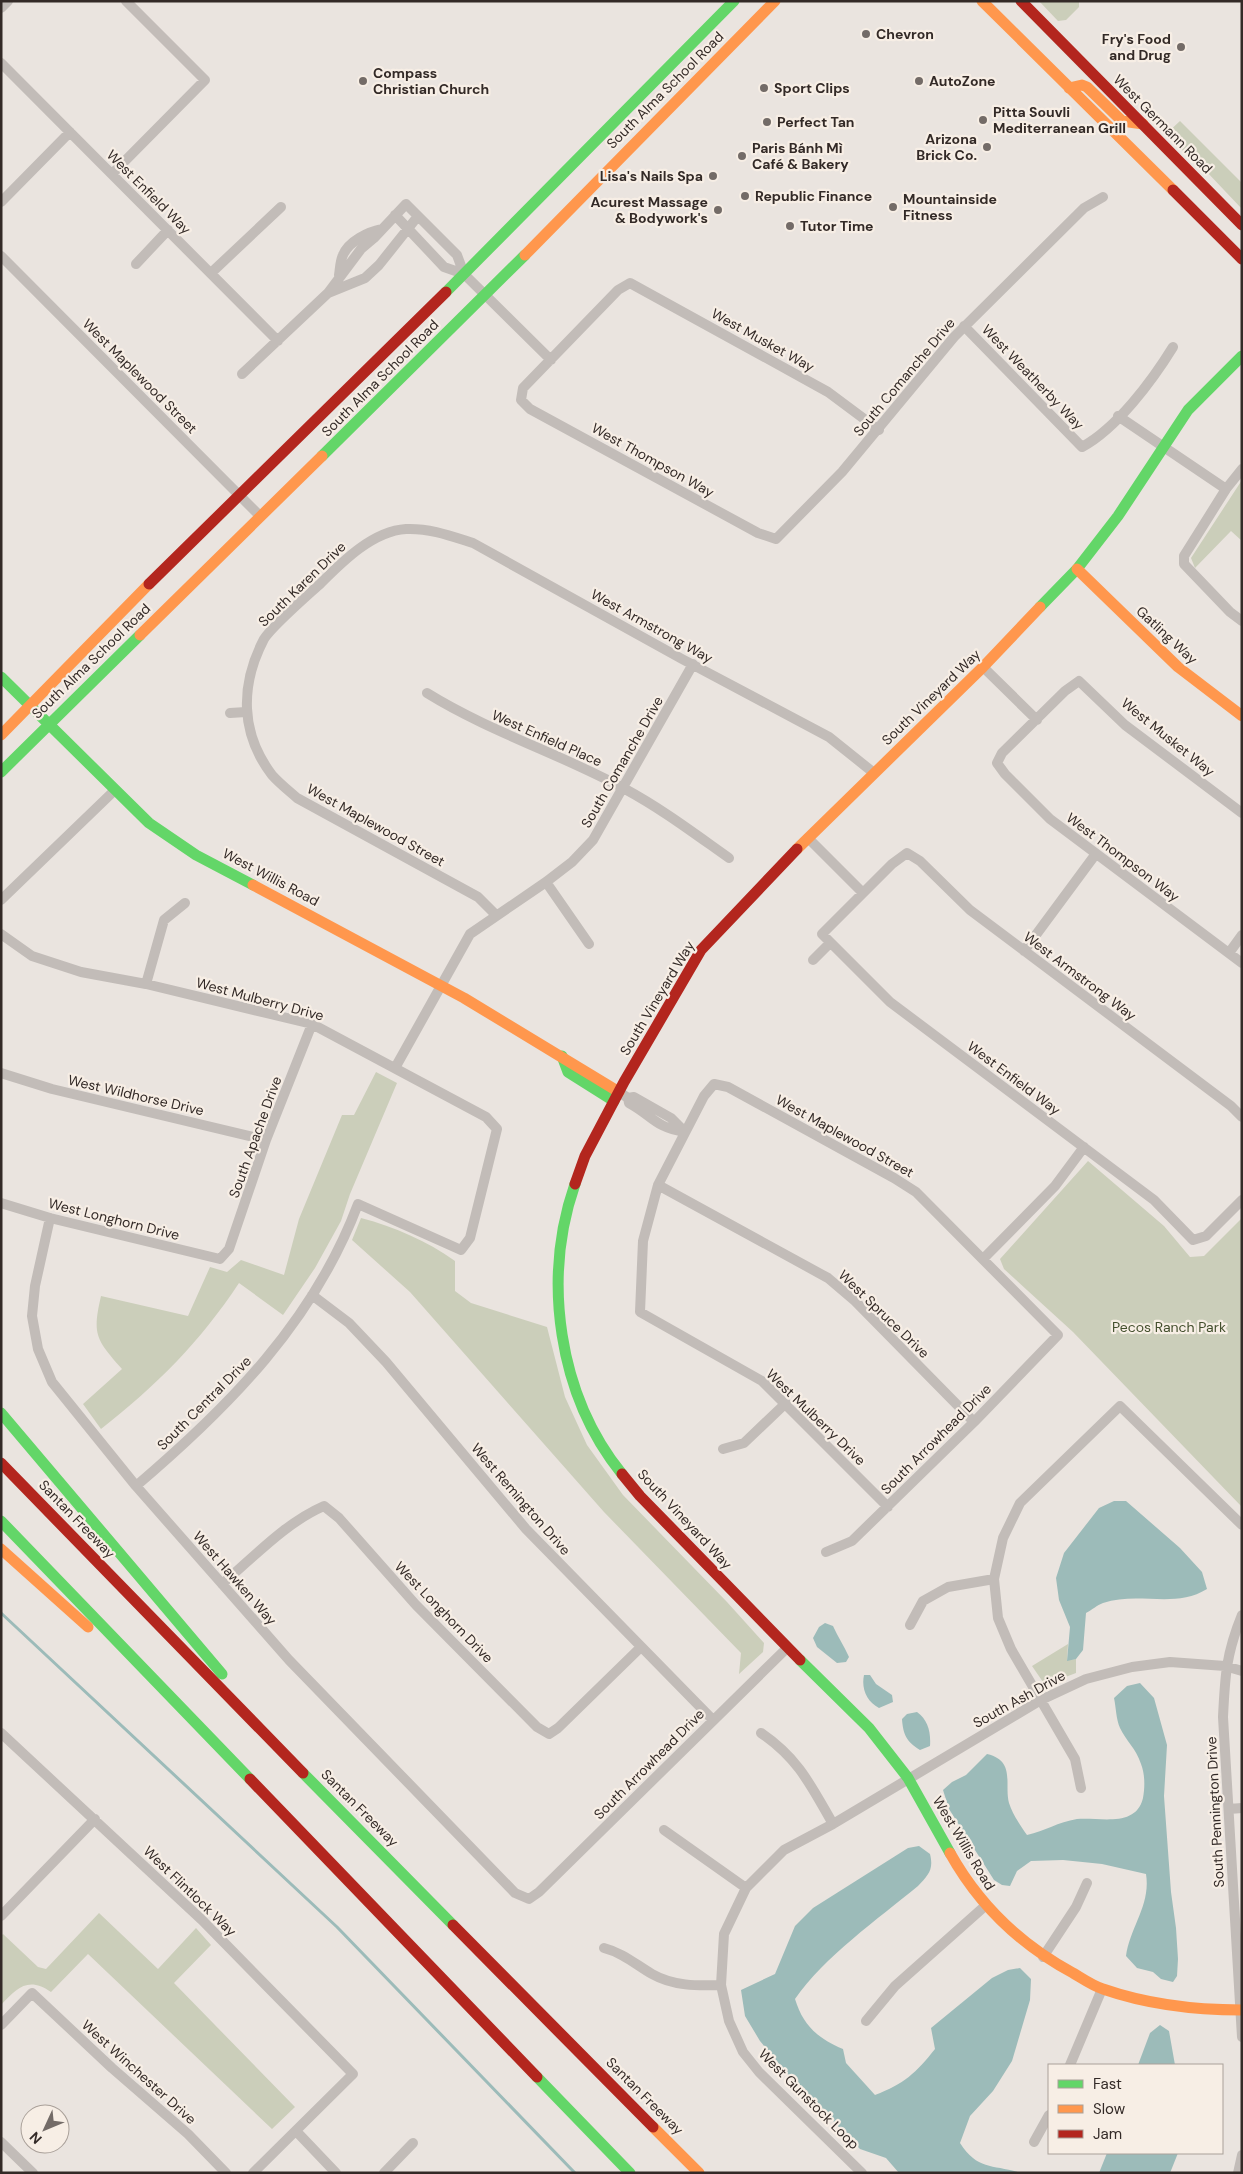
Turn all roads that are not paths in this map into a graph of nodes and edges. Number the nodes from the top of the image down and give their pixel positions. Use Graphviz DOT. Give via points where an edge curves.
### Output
graph roads {
  1 [pos="8,1"];
  2 [pos="126,1"];
  3 [pos="734,1"];
  4 [pos="775,1"];
  5 [pos="982,1"];
  6 [pos="1021,1"];
  7 [pos="1,8"];
  8 [pos="1,63"];
  9 [pos="1069,88"];
  10 [pos="1143,124"];
  11 [pos="70,132"];
  12 [pos="112,174"];
  13 [pos="1103,198"];
  14 [pos="1,202"];
  15 [pos="281,207"];
  16 [pos="395,215"];
  17 [pos="418,216"];
  18 [pos="1242,225"];
  19 [pos="407,228"];
  20 [pos="168,230"];
  21 [pos="1,256"];
  22 [pos="1242,258"];
  23 [pos="136,264"];
  24 [pos="212,273"];
  25 [pos="464,274"];
  26 [pos="328,293"];
  27 [pos="486,294"];
  28 [pos="964,326"];
  29 [pos="278,341"];
  30 [pos="1173,347"];
  31 [pos="1242,356"];
  32 [pos="551,360"];
  33 [pos="242,374"];
  34 [pos="1118,416"];
  35 [pos="878,430"];
  36 [pos="1162,446"];
  37 [pos="1242,469"];
  38 [pos="1226,489"];
  39 [pos="239,495"];
  40 [pos="260,516"];
  41 [pos="405,529"];
  42 [pos="776,539"];
  43 [pos="1077,569"];
  44 [pos="1242,621"];
  45 [pos="693,664"];
  46 [pos="983,667"];
  47 [pos="1,677"];
  48 [pos="427,693"];
  49 [pos="30,706"];
  50 [pos="246,712"];
  51 [pos="230,713"];
  52 [pos="1242,716"];
  53 [pos="1037,720"];
  54 [pos="48,724"];
  55 [pos="1,735"];
  56 [pos="254,746"];
  57 [pos="1,772"];
  58 [pos="874,773"];
  59 [pos="624,788"];
  60 [pos="115,790"];
  61 [pos="1242,812"];
  62 [pos="808,838"];
  63 [pos="1096,855"];
  64 [pos="729,858"];
  65 [pos="546,882"];
  66 [pos="863,894"];
  67 [pos="1,900"];
  68 [pos="185,903"];
  69 [pos="496,915"];
  70 [pos="1,934"];
  71 [pos="1242,935"];
  72 [pos="830,943"];
  73 [pos="589,944"];
  74 [pos="1024,951"];
  75 [pos="1228,953"];
  76 [pos="813,960"];
  77 [pos="1242,963"];
  78 [pos="146,984"];
  79 [pos="440,987"];
  80 [pos="312,1024"];
  81 [pos="395,1068"];
  82 [pos="1,1073"];
  83 [pos="620,1097"];
  84 [pos="1242,1117"];
  85 [pos="685,1132"];
  86 [pos="266,1140"];
  87 [pos="1084,1148"];
  88 [pos="658,1186"];
  89 [pos="1242,1200"];
  90 [pos="1,1203"];
  91 [pos="358,1204"];
  92 [pos="50,1218"];
  93 [pos="220,1259"];
  94 [pos="983,1259"];
  95 [pos="312,1296"];
  96 [pos="1058,1335"];
  97 [pos="786,1403"];
  98 [pos="1,1413"];
  99 [pos="974,1422"];
  100 [pos="723,1449"];
  101 [pos="1,1463"];
  102 [pos="136,1486"];
  103 [pos="888,1507"];
  104 [pos="1,1521"];
  105 [pos="1242,1525"];
  106 [pos="1,1549"];
  107 [pos="826,1552"];
  108 [pos="994,1579"];
  109 [pos="222,1584"];
  110 [pos="1242,1615"];
  111 [pos="910,1625"];
  112 [pos="641,1647"];
  113 [pos="787,1648"];
  114 [pos="1225,1666"];
  115 [pos="1242,1671"];
  116 [pos="1041,1700"];
  117 [pos="712,1720"];
  118 [pos="203,1732"];
  119 [pos="1,1733"];
  120 [pos="761,1733"];
  121 [pos="908,1778"];
  122 [pos="1081,1788"];
  123 [pos="333,1804"];
  124 [pos="1242,1808"];
  125 [pos="1229,1809"];
  126 [pos="95,1819"];
  127 [pos="833,1824"];
  128 [pos="664,1830"];
  129 [pos="1087,1883"];
  130 [pos="746,1888"];
  131 [pos="529,1899"];
  132 [pos="985,1906"];
  133 [pos="1,1916"];
  134 [pos="604,1948"];
  135 [pos="1043,1957"];
  136 [pos="721,1984"];
  137 [pos="1102,1989"];
  138 [pos="1241,2010"];
  139 [pos="866,2021"];
  140 [pos="1,2025"];
  141 [pos="1242,2037"];
  142 [pos="1070,2064"];
  143 [pos="1048,2117"];
  144 [pos="296,2131"];
  145 [pos="1,2142"];
  146 [pos="1034,2142"];
  147 [pos="413,2144"];
  148 [pos="1242,2155"];
  149 [pos="33,2173"];
  150 [pos="226,2173"];
  151 [pos="253,2173"];
  152 [pos="336,2173"];
  153 [pos="384,2173"];
  154 [pos="629,2173"];
  155 [pos="700,2173"];
  156 [pos="862,2173"];
  157 [pos="1238,2173"];
  1 -- 7 [label="street"];
  2 -- 12 [label="street" via="205,80"];
  3 -- 25 [label="main road, South Alma School Road"];
  4 -- 27 [label="main road, South Alma School Road"];
  5 -- 9 [label="main road"];
  6 -- 10 [label="main road, West Germann Road"];
  8 -- 11 [label="street, West Enfield Way"];
  9 -- 10 [label="main road" via="1082,84 1122,121"];
  9 -- 22 [label="main road"];
  10 -- 18 [label="main road, West Germann Road"];
  11 -- 12 [label="street, West Enfield Way"];
  11 -- 14 [label="street"];
  12 -- 20 [label="street, West Enfield Way"];
  13 -- 28 [label="street, South Comanche Drive" via="1084,208"];
  15 -- 24 [label="street"];
  16 -- 17 [label="street" via="406,204"];
  16 -- 19 [label="street"];
  16 -- 26 [label="street" via="361,249"];
  17 -- 19 [label="street"];
  17 -- 25 [label="street" via="457,255"];
  19 -- 25 [label="street" via="444,267"];
  19 -- 26 [label="street" via="379,266 365,278"];
  20 -- 23 [label="street"];
  20 -- 24 [label="street, West Enfield Way"];
  21 -- 39 [label="street, West Maplewood Street"];
  24 -- 29 [label="street, West Enfield Way"];
  25 -- 27 [label="street"];
  25 -- 39 [label="main road, South Alma School Road"];
  26 -- 29 [label="street"];
  27 -- 32 [label="street"];
  27 -- 40 [label="main road, South Alma School Road"];
  28 -- 34 [label="street, West Weatherby Way" via="1082,447 1093,441"];
  28 -- 35 [label="street, South Comanche Drive"];
  29 -- 33 [label="street"];
  30 -- 34 [label="street" via="1141,393"];
  31 -- 36 [label="main road, South Vineyard Way" via="1188,410"];
  32 -- 35 [label="street, West Musket Way" via="618,290 630,283 828,392"];
  32 -- 42 [label="street, West Thompson Way" via="523,388 521,400 539,414"];
  34 -- 36 [label="street"];
  35 -- 42 [label="street, South Comanche Drive"];
  36 -- 38 [label="street"];
  36 -- 43 [label="main road, South Vineyard Way" via="1118,516"];
  37 -- 38 [label="street"];
  38 -- 44 [label="street" via="1184,556 1184,564"];
  39 -- 40 [label="street, West Maplewood Street"];
  39 -- 49 [label="main road, South Alma School Road"];
  40 -- 54 [label="main road, South Alma School Road"];
  41 -- 45 [label="street, West Armstrong Way" via="436,531 473,543"];
  41 -- 50 [label="street, South Karen Drive" via="353,552 265,638 247,686"];
  43 -- 46 [label="main road, South Vineyard Way"];
  43 -- 52 [label="main road, Gatling Way" via="1178,667"];
  45 -- 58 [label="street, West Armstrong Way" via="829,737"];
  45 -- 59 [label="street, South Comanche Drive"];
  46 -- 53 [label="street"];
  46 -- 58 [label="main road, South Vineyard Way"];
  47 -- 49 [label="main road, West Willis Road"];
  48 -- 59 [label="street, West Enfield Place" via="489,728"];
  49 -- 54 [label="main road, West Willis Road"];
  49 -- 55 [label="main road, South Alma School Road"];
  50 -- 51 [label="street"];
  50 -- 56 [label="street, South Karen Drive"];
  53 -- 61 [label="street, West Musket Way" via="1065,690 1079,681 1125,725"];
  53 -- 63 [label="street, West Thompson Way" via="1002,753 998,763 1050,819"];
  54 -- 57 [label="main road, South Alma School Road"];
  54 -- 60 [label="main road, West Willis Road"];
  56 -- 69 [label="street, West Maplewood Street" via="272,776 297,798 478,897"];
  58 -- 62 [label="main road, South Vineyard Way"];
  59 -- 64 [label="street, West Enfield Place" via="668,814"];
  59 -- 65 [label="street, South Comanche Drive" via="593,840"];
  60 -- 67 [label="street"];
  60 -- 79 [label="main road, West Willis Road" via="149,823 196,855"];
  62 -- 66 [label="street"];
  62 -- 83 [label="main road, South Vineyard Way" via="701,950"];
  63 -- 74 [label="street"];
  63 -- 75 [label="street, West Thompson Way"];
  65 -- 69 [label="street, South Comanche Drive"];
  65 -- 73 [label="street"];
  66 -- 72 [label="street, West Enfield Way" via="822,934"];
  66 -- 74 [label="street, West Armstrong Way" via="907,853 920,861 970,910"];
  68 -- 78 [label="street" via="164,920"];
  69 -- 79 [label="street, South Comanche Drive" via="470,934"];
  70 -- 78 [label="street, West Mulberry Drive" via="32,956 81,972"];
  71 -- 75 [label="street"];
  72 -- 76 [label="street"];
  72 -- 87 [label="street, West Enfield Way" via="890,1002"];
  74 -- 84 [label="street, West Armstrong Way"];
  75 -- 77 [label="street, West Thompson Way"];
  78 -- 80 [label="street, West Mulberry Drive"];
  79 -- 81 [label="street, South Comanche Drive"];
  79 -- 83 [label="main road, West Willis Road" via="562,1056 568,1072 597,1092"];
  80 -- 81 [label="street, West Mulberry Drive"];
  80 -- 86 [label="street, South Apache Drive"];
  81 -- 91 [label="street, West Mulberry Drive" via="486,1117 497,1129 470,1238 461,1250"];
  82 -- 86 [label="street, West Wildhorse Drive" via="52,1090"];
  83 -- 85 [label="street, West Willis Road" via="634,1097 671,1118"];
  83 -- 113 [label="main road, South Vineyard Way" via="585,1156 567,1207 558,1265 564,1347 580,1400 594,1433 640,1496"];
  85 -- 88 [label="street"];
  85 -- 94 [label="street, West Maplewood Street" via="714,1084 728,1087 916,1192"];
  86 -- 93 [label="street, South Apache Drive" via="229,1250"];
  87 -- 89 [label="street, West Enfield Way" via="1154,1200 1193,1240 1206,1236"];
  87 -- 94 [label="street" via="1055,1186"];
  88 -- 97 [label="street, West Mulberry Drive" via="643,1241 640,1312 762,1381"];
  88 -- 99 [label="street, West Spruce Drive" via="828,1278"];
  90 -- 92 [label="street, West Longhorn Drive"];
  91 -- 95 [label="street, South Central Drive" via="341,1244"];
  92 -- 93 [label="street, West Longhorn Drive"];
  92 -- 102 [label="street, West Hawken Way" via="32,1316 38,1349 62,1397"];
  94 -- 96 [label="street, West Maplewood Street"];
  95 -- 102 [label="street, South Central Drive" via="243,1387"];
  95 -- 112 [label="street, West Remington Drive" via="349,1322 526,1529"];
  96 -- 99 [label="street, South Arrowhead Drive"];
  97 -- 100 [label="street" via="744,1443"];
  97 -- 103 [label="street, West Mulberry Drive"];
  98 -- 123 [label="main road"];
  99 -- 103 [label="street, South Arrowhead Drive"];
  101 -- 123 [label="main road, Santan Freeway"];
  102 -- 109 [label="street, West Hawken Way"];
  103 -- 107 [label="street, South Arrowhead Drive" via="852,1541"];
  104 -- 118 [label="main road"];
  105 -- 108 [label="street" via="1120,1406 1020,1503 1003,1538"];
  106 -- 118 [label="main road"];
  108 -- 111 [label="street" via="948,1588 923,1601"];
  108 -- 116 [label="street" via="998,1618 1011,1649"];
  109 -- 112 [label="street, West Longhorn Drive" via="278,1535 311,1511 324,1506 339,1518 416,1605 537,1727 549,1734"];
  109 -- 131 [label="street, West Hawken Way" via="324,1699 515,1893"];
  110 -- 114 [label="street, South Pennington Drive"];
  112 -- 117 [label="street, West Remington Drive"];
  113 -- 117 [label="street, South Arrowhead Drive"];
  113 -- 121 [label="main road, West Willis Road" via="870,1728"];
  114 -- 115 [label="street, South Ash Drive"];
  114 -- 116 [label="street, South Ash Drive" via="1170,1662 1132,1667 1086,1679"];
  114 -- 125 [label="street, South Pennington Drive" via="1223,1717"];
  116 -- 121 [label="street, South Ash Drive"];
  116 -- 122 [label="street" via="1076,1759"];
  117 -- 131 [label="street, South Arrowhead Drive"];
  118 -- 154 [label="main road"];
  119 -- 126 [label="street, West Flintlock Way"];
  120 -- 127 [label="street" via="780,1746 801,1768"];
  121 -- 127 [label="street, West Gunstock Loop"];
  121 -- 132 [label="main road, West Willis Road" via="962,1875"];
  123 -- 155 [label="main road, Santan Freeway"];
  124 -- 125 [label="street"];
  125 -- 138 [label="street, South Pennington Drive"];
  126 -- 133 [label="street"];
  126 -- 144 [label="street, West Flintlock Way" via="202,1920 353,2074"];
  127 -- 130 [label="street, West Gunstock Loop" via="784,1850"];
  128 -- 130 [label="street"];
  129 -- 135 [label="street" via="1076,1907"];
  130 -- 136 [label="street, West Gunstock Loop" via="724,1934"];
  132 -- 135 [label="main road, West Willis Road"];
  132 -- 139 [label="street" via="902,1980"];
  134 -- 136 [label="street" via="620,1952 653,1975 673,1982 696,1986"];
  135 -- 137 [label="main road, West Willis Road"];
  136 -- 156 [label="street, West Gunstock Loop" via="729,2021 743,2052 759,2072"];
  137 -- 138 [label="main road, West Willis Road" via="1167,2006"];
  137 -- 142 [label="street"];
  138 -- 141 [label="street"];
  140 -- 150 [label="street, West Winchester Drive" via="32,1993 188,2134"];
  143 -- 146 [label="street"];
  144 -- 151 [label="street"];
  144 -- 152 [label="street"];
  145 -- 149 [label="street"];
  147 -- 153 [label="street"];
  148 -- 157 [label="street"];
}
